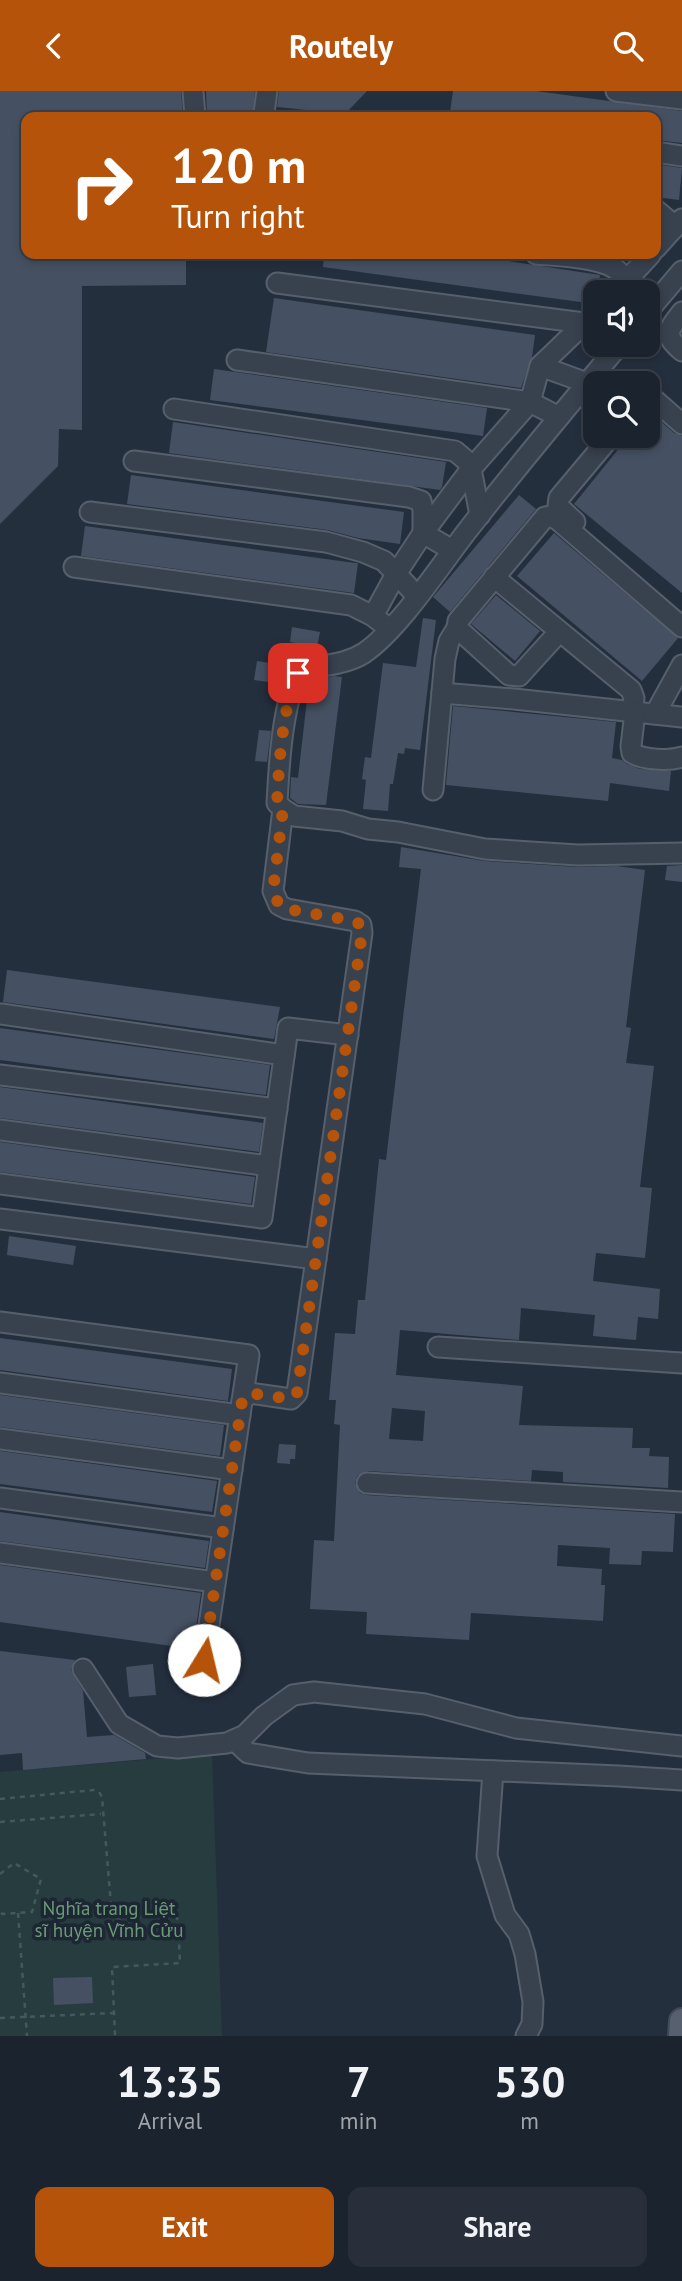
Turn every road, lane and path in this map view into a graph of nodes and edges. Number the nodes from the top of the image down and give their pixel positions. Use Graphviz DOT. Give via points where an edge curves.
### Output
graph roads {
  1 [pos="193,91"];
  2 [pos="267,91"];
  3 [pos="616,91"];
  4 [pos="682,99"];
  5 [pos="195,112"];
  6 [pos="264,112"];
  7 [pos="661,153"];
  8 [pos="682,156"];
  9 [pos="661,214"];
  10 [pos="677,224"];
  11 [pos="661,242"];
  12 [pos="577,259"];
  13 [pos="647,259"];
  14 [pos="682,271"];
  15 [pos="622,280"];
  16 [pos="632,280"];
  17 [pos="277,283"];
  18 [pos="660,297"];
  19 [pos="682,312"];
  20 [pos="583,317"];
  21 [pos="583,325"];
  22 [pos="682,351"];
  23 [pos="609,357"];
  24 [pos="237,360"];
  25 [pos="540,366"];
  26 [pos="597,371"];
  27 [pos="583,382"];
  28 [pos="583,388"];
  29 [pos="530,402"];
  30 [pos="660,405"];
  31 [pos="174,409"];
  32 [pos="559,417"];
  33 [pos="682,424"];
  34 [pos="601,448"];
  35 [pos="134,461"];
  36 [pos="471,469"];
  37 [pos="90,512"];
  38 [pos="480,515"];
  39 [pos="423,533"];
  40 [pos="452,550"];
  41 [pos="74,566"];
  42 [pos="396,574"];
  43 [pos="494,577"];
  44 [pos="417,596"];
  45 [pos="682,609"];
  46 [pos="373,616"];
  47 [pos="682,627"];
  48 [pos="457,628"];
  49 [pos="389,629"];
  50 [pos="559,632"];
  51 [pos="682,665"];
  52 [pos="515,677"];
  53 [pos="442,693"];
  54 [pos="514,699"];
  55 [pos="634,712"];
  56 [pos="655,714"];
  57 [pos="682,717"];
  58 [pos="682,757"];
  59 [pos="433,790"];
  60 [pos="283,809"];
  61 [pos="682,853"];
  62 [pos="1,1014"];
  63 [pos="348,1035"];
  64 [pos="284,1055"];
  65 [pos="0,1075"];
  66 [pos="277,1109"];
  67 [pos="0,1130"];
  68 [pos="269,1166"];
  69 [pos="0,1184"];
  70 [pos="0,1219"];
  71 [pos="316,1259"];
  72 [pos="0,1322"];
  73 [pos="438,1347"];
  74 [pos="682,1363"];
  75 [pos="0,1383"];
  76 [pos="241,1408"];
  77 [pos="0,1439"];
  78 [pos="232,1470"];
  79 [pos="367,1483"];
  80 [pos="0,1498"];
  81 [pos="682,1501"];
  82 [pos="223,1528"];
  83 [pos="0,1553"];
  84 [pos="215,1582"];
  85 [pos="204,1660"];
  86 [pos="83,1669"];
  87 [pos="234,1740"];
  88 [pos="682,1747"];
  89 [pos="494,1770"];
  90 [pos="682,1780"];
  91 [pos="0,1799"];
  92 [pos="103,1814"];
  93 [pos="0,1822"];
  94 [pos="0,1874"];
  95 [pos="0,1909"];
  96 [pos="18,1913"];
  97 [pos="114,2013"];
  98 [pos="26,2017"];
  99 [pos="0,2018"];
  100 [pos="682,2021"];
  101 [pos="27,2036"];
  102 [pos="116,2036"];
  103 [pos="526,2036"];
  104 [pos="681,2036"];
  1 -- 5 [label="lane"];
  2 -- 6 [label="lane"];
  3 -- 4 [label="lane"];
  7 -- 8 [label="lane"];
  9 -- 10 [label="lane"];
  10 -- 11 [label="lane"];
  12 -- 15 [label="lane" via="612,267"];
  13 -- 16 [label="lane"];
  14 -- 18 [label="lane"];
  17 -- 20 [label="lane"];
  19 -- 22 [label="lane" via="669,334"];
  21 -- 25 [label="lane"];
  23 -- 26 [label="lane"];
  24 -- 29 [label="lane"];
  25 -- 27 [label="lane"];
  25 -- 29 [label="lane"];
  28 -- 32 [label="lane"];
  29 -- 32 [label="lane"];
  29 -- 36 [label="lane"];
  30 -- 33 [label="lane"];
  31 -- 36 [label="lane" via="454,451"];
  32 -- 38 [label="lane"];
  34 -- 45 [label="lane" via="559,498 558,506"];
  35 -- 39 [label="lane" via="409,497 421,501"];
  36 -- 38 [label="lane"];
  36 -- 39 [label="lane"];
  37 -- 42 [label="lane" via="326,543 384,561"];
  38 -- 40 [label="lane"];
  39 -- 40 [label="lane"];
  39 -- 42 [label="lane"];
  40 -- 44 [label="lane"];
  41 -- 46 [label="lane" via="351,605"];
  42 -- 44 [label="lane"];
  42 -- 46 [label="lane"];
  43 -- 47 [label="lane" via="550,516"];
  43 -- 48 [label="lane"];
  43 -- 50 [label="lane"];
  44 -- 49 [label="lane"];
  46 -- 49 [label="lane"];
  48 -- 52 [label="lane"];
  48 -- 53 [label="lane" via="449,641"];
  49 -- 60 [label="lane" via="360,656 298,673 291,688 279,773 277,803"];
  50 -- 52 [label="lane"];
  50 -- 55 [label="lane" via="631,690"];
  51 -- 56 [label="lane"];
  52 -- 54 [label="lane"];
  53 -- 54 [label="lane"];
  53 -- 59 [label="lane"];
  54 -- 55 [label="lane"];
  55 -- 56 [label="lane"];
  55 -- 58 [label="lane" via="632,753"];
  56 -- 57 [label="lane"];
  60 -- 61 [label="lane" via="294,816 485,849 578,855"];
  60 -- 63 [label="lane" via="273,891 279,905 361,925"];
  62 -- 64 [label="lane"];
  63 -- 64 [label="lane" via="288,1028"];
  63 -- 71 [label="lane"];
  64 -- 66 [label="lane"];
  65 -- 66 [label="lane"];
  66 -- 68 [label="lane"];
  67 -- 68 [label="lane"];
  68 -- 69 [label="lane" via="262,1218"];
  70 -- 71 [label="lane"];
  71 -- 76 [label="lane" via="296,1396 249,1393"];
  72 -- 76 [label="lane" via="249,1355"];
  73 -- 74 [label="lane"];
  75 -- 76 [label="lane"];
  76 -- 78 [label="lane"];
  77 -- 78 [label="lane"];
  78 -- 82 [label="lane"];
  79 -- 81 [label="lane"];
  80 -- 82 [label="lane"];
  82 -- 84 [label="lane"];
  83 -- 84 [label="lane"];
  84 -- 85 [label="lane"];
  86 -- 87 [label="lane" via="119,1724 157,1746 178,1748"];
  87 -- 88 [label="lane" via="293,1695 314,1692 425,1704 516,1728"];
  87 -- 89 [label="lane" via="248,1753 307,1763"];
  89 -- 90 [label="lane"];
  89 -- 103 [label="lane" via="487,1856 505,1915 519,1934 525,1954 533,2003"];
  91 -- 92 [label="path" via="94,1790 102,1797"];
  92 -- 93 [label="path"];
  92 -- 97 [label="path" via="113,1917 170,1914 178,1920 180,1963 112,1968"];
  94 -- 96 [label="path" via="14,1863 41,1878 32,1912"];
  95 -- 96 [label="path" via="2,1914"];
  96 -- 98 [label="path"];
  97 -- 98 [label="path"];
  97 -- 102 [label="path"];
  98 -- 99 [label="path"];
  98 -- 101 [label="path"];
  100 -- 104 [label="main road"];
}
